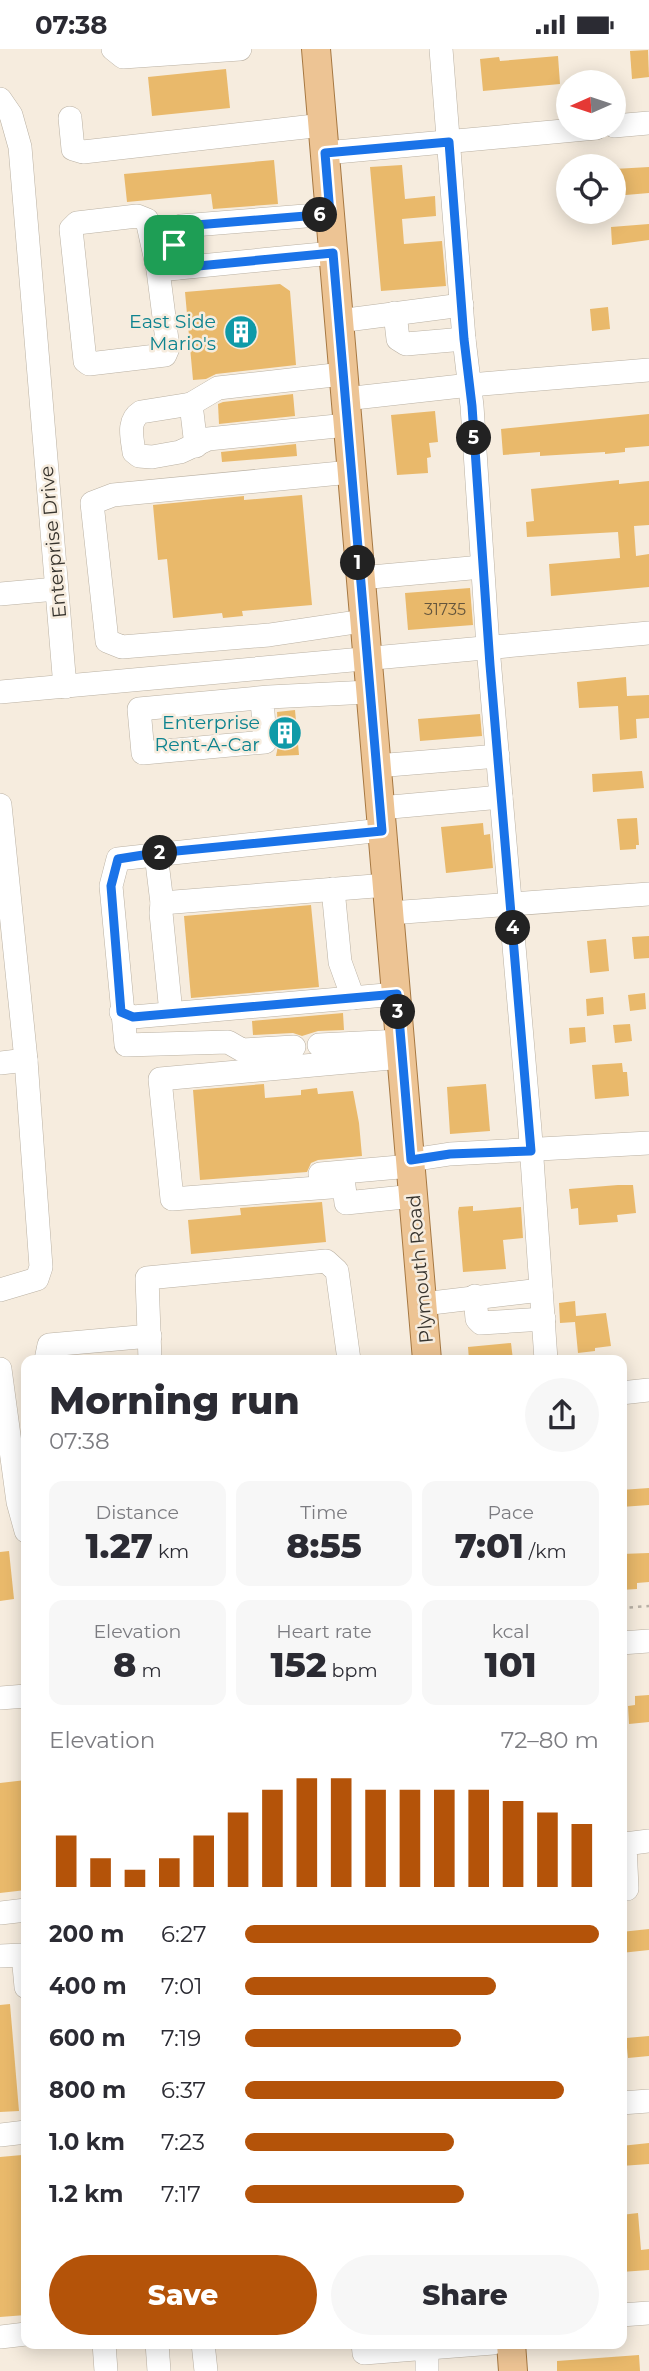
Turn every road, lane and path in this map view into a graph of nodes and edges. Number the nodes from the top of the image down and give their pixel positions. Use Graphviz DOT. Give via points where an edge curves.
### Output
graph roads {
  1 [pos="113,49"];
  2 [pos="240,49"];
  3 [pos="316,49"];
  4 [pos="441,49"];
  5 [pos="0,99"];
  6 [pos="70,118"];
  7 [pos="649,123"];
  8 [pos="323,125"];
  9 [pos="626,125"];
  10 [pos="556,132"];
  11 [pos="449,142"];
  12 [pos="325,153"];
  13 [pos="330,214"];
  14 [pos="333,253"];
  15 [pos="167,269"];
  16 [pos="462,305"];
  17 [pos="395,313"];
  18 [pos="339,321"];
  19 [pos="464,339"];
  20 [pos="649,370"];
  21 [pos="470,385"];
  22 [pos="345,399"];
  23 [pos="191,404"];
  24 [pos="196,446"];
  25 [pos="351,471"];
  26 [pos="482,567"];
  27 [pos="360,578"];
  28 [pos="57,589"];
  29 [pos="0,594"];
  30 [pos="363,621"];
  31 [pos="649,633"];
  32 [pos="488,647"];
  33 [pos="366,658"];
  34 [pos="65,687"];
  35 [pos="0,692"];
  36 [pos="369,692"];
  37 [pos="262,698"];
  38 [pos="498,756"];
  39 [pos="376,766"];
  40 [pos="501,797"];
  41 [pos="1,819"];
  42 [pos="381,820"];
  43 [pos="156,853"];
  44 [pos="387,885"];
  45 [pos="333,889"];
  46 [pos="649,894"];
  47 [pos="162,903"];
  48 [pos="511,904"];
  49 [pos="390,913"];
  50 [pos="397,994"];
  51 [pos="353,998"];
  52 [pos="121,1012"];
  53 [pos="171,1013"];
  54 [pos="319,1045"];
  55 [pos="294,1047"];
  56 [pos="401,1049"];
  57 [pos="26,1060"];
  58 [pos="0,1063"];
  59 [pos="649,1143"];
  60 [pos="531,1151"];
  61 [pos="411,1163"];
  62 [pos="170,1186"];
  63 [pos="414,1196"];
  64 [pos="0,1290"];
  65 [pos="541,1290"];
  66 [pos="475,1296"];
  67 [pos="423,1304"];
  68 [pos="544,1319"];
  69 [pos="149,1336"];
  70 [pos="93,1350"];
  71 [pos="47,1355"];
  72 [pos="150,1355"];
  73 [pos="348,1355"];
  74 [pos="427,1355"];
  75 [pos="547,1355"];
  76 [pos="0,1369"];
  77 [pos="649,1390"];
  78 [pos="627,1392"];
  79 [pos="21,1513"];
  80 [pos="649,1606"];
  81 [pos="627,1608"];
  82 [pos="649,1641"];
  83 [pos="627,1643"];
  84 [pos="21,1696"];
  85 [pos="0,1698"];
  86 [pos="649,1841"];
  87 [pos="627,1844"];
  88 [pos="627,1857"];
  89 [pos="632,1889"];
  90 [pos="21,1911"];
  91 [pos="0,1913"];
  92 [pos="21,1955"];
  93 [pos="0,1956"];
  94 [pos="649,2101"];
  95 [pos="627,2103"];
  96 [pos="21,2132"];
  97 [pos="0,2135"];
  98 [pos="649,2313"];
  99 [pos="627,2315"];
  100 [pos="21,2335"];
  101 [pos="0,2337"];
  102 [pos="104,2349"];
  103 [pos="157,2349"];
  104 [pos="204,2349"];
  105 [pos="410,2349"];
  106 [pos="429,2349"];
  107 [pos="511,2349"];
  108 [pos="372,2355"];
  109 [pos="106,2371"];
  110 [pos="159,2371"];
  111 [pos="206,2371"];
  112 [pos="427,2371"];
  113 [pos="513,2371"];
  1 -- 2 [label="street" via="123,57"];
  3 -- 8 [label="main road, Plymouth Road"];
  4 -- 11 [label="street"];
  5 -- 28 [label="street, Enterprise Drive" via="11,115 20,147"];
  6 -- 8 [label="street" via="73,149 83,152"];
  7 -- 9 [label="street"];
  8 -- 12 [label="main road, Plymouth Road"];
  10 -- 11 [label="street"];
  11 -- 12 [label="street"];
  11 -- 16 [label="street"];
  12 -- 13 [label="main road, Plymouth Road"];
  13 -- 14 [label="main road, Plymouth Road"];
  13 -- 15 [label="street" via="181,226 174,234"];
  14 -- 15 [label="street"];
  14 -- 18 [label="main road, Plymouth Road"];
  15 -- 15 [label="street" via="147,220 137,216 73,225 85,361 165,355"];
  16 -- 17 [label="street"];
  16 -- 19 [label="street"];
  17 -- 18 [label="street"];
  17 -- 19 [label="street" via="398,339 406,344"];
  18 -- 22 [label="main road, Plymouth Road"];
  19 -- 21 [label="street"];
  20 -- 21 [label="street"];
  21 -- 22 [label="street"];
  21 -- 26 [label="street"];
  22 -- 23 [label="street" via="218,388"];
  22 -- 24 [label="street"];
  22 -- 25 [label="main road, Plymouth Road"];
  23 -- 24 [label="street"];
  23 -- 24 [label="street" via="134,416 134,452 152,457"];
  25 -- 27 [label="main road, Plymouth Road"];
  25 -- 30 [label="street" via="113,495 92,503 107,641 122,647 269,635"];
  26 -- 27 [label="street"];
  26 -- 32 [label="street"];
  27 -- 30 [label="main road, Plymouth Road"];
  28 -- 29 [label="street"];
  28 -- 34 [label="street, Enterprise Drive"];
  30 -- 33 [label="main road, Plymouth Road"];
  31 -- 32 [label="street"];
  32 -- 33 [label="street"];
  32 -- 38 [label="street"];
  33 -- 34 [label="street"];
  33 -- 36 [label="main road, Plymouth Road"];
  34 -- 35 [label="street"];
  36 -- 37 [label="street"];
  36 -- 39 [label="main road, Plymouth Road"];
  37 -- 37 [label="street" via="139,709 143,753 265,742"];
  38 -- 39 [label="street"];
  38 -- 40 [label="street"];
  39 -- 42 [label="main road, Plymouth Road"];
  40 -- 42 [label="street"];
  40 -- 48 [label="street"];
  41 -- 57 [label="street"];
  42 -- 43 [label="street"];
  42 -- 44 [label="main road, Plymouth Road"];
  43 -- 47 [label="street"];
  43 -- 52 [label="street" via="118,859 111,886"];
  44 -- 45 [label="street"];
  44 -- 49 [label="main road, Plymouth Road"];
  45 -- 47 [label="street"];
  45 -- 51 [label="street" via="340,962"];
  46 -- 48 [label="street"];
  47 -- 53 [label="street"];
  48 -- 49 [label="street"];
  48 -- 60 [label="street"];
  49 -- 50 [label="main road, Plymouth Road"];
  50 -- 51 [label="street"];
  50 -- 56 [label="main road, Plymouth Road"];
  51 -- 53 [label="street"];
  52 -- 53 [label="street" via="133,1017"];
  52 -- 55 [label="street" via="125,1045 228,1042 242,1050"];
  54 -- 56 [label="street"];
  56 -- 61 [label="main road, Plymouth Road"];
  56 -- 62 [label="street" via="160,1079"];
  57 -- 58 [label="street"];
  57 -- 64 [label="street" via="41,1267 37,1279"];
  59 -- 60 [label="street"];
  60 -- 61 [label="street" via="450,1154"];
  60 -- 65 [label="street"];
  61 -- 62 [label="street"];
  61 -- 63 [label="main road, Plymouth Road"];
  62 -- 63 [label="street" via="173,1199 344,1186 346,1203"];
  63 -- 67 [label="main road, Plymouth Road"];
  65 -- 66 [label="street"];
  65 -- 68 [label="street"];
  66 -- 67 [label="street"];
  66 -- 68 [label="street" via="481,1324"];
  67 -- 74 [label="main road, Plymouth Road"];
  68 -- 75 [label="street"];
  69 -- 70 [label="street"];
  69 -- 72 [label="street"];
  69 -- 73 [label="street" via="147,1278 326,1261 337,1271"];
  70 -- 71 [label="street" via="49,1345"];
  76 -- 79 [label="street"];
  77 -- 78 [label="street"];
  80 -- 81 [label="path"];
  82 -- 83 [label="street"];
  84 -- 85 [label="street"];
  86 -- 87 [label="street"];
  88 -- 89 [label="street"];
  90 -- 91 [label="street"];
  92 -- 93 [label="street"];
  94 -- 95 [label="street"];
  96 -- 97 [label="street"];
  98 -- 99 [label="street"];
  100 -- 101 [label="street"];
  102 -- 109 [label="street"];
  103 -- 110 [label="street"];
  104 -- 111 [label="street"];
  105 -- 108 [label="street"];
  106 -- 112 [label="street"];
  107 -- 113 [label="main road"];
}
